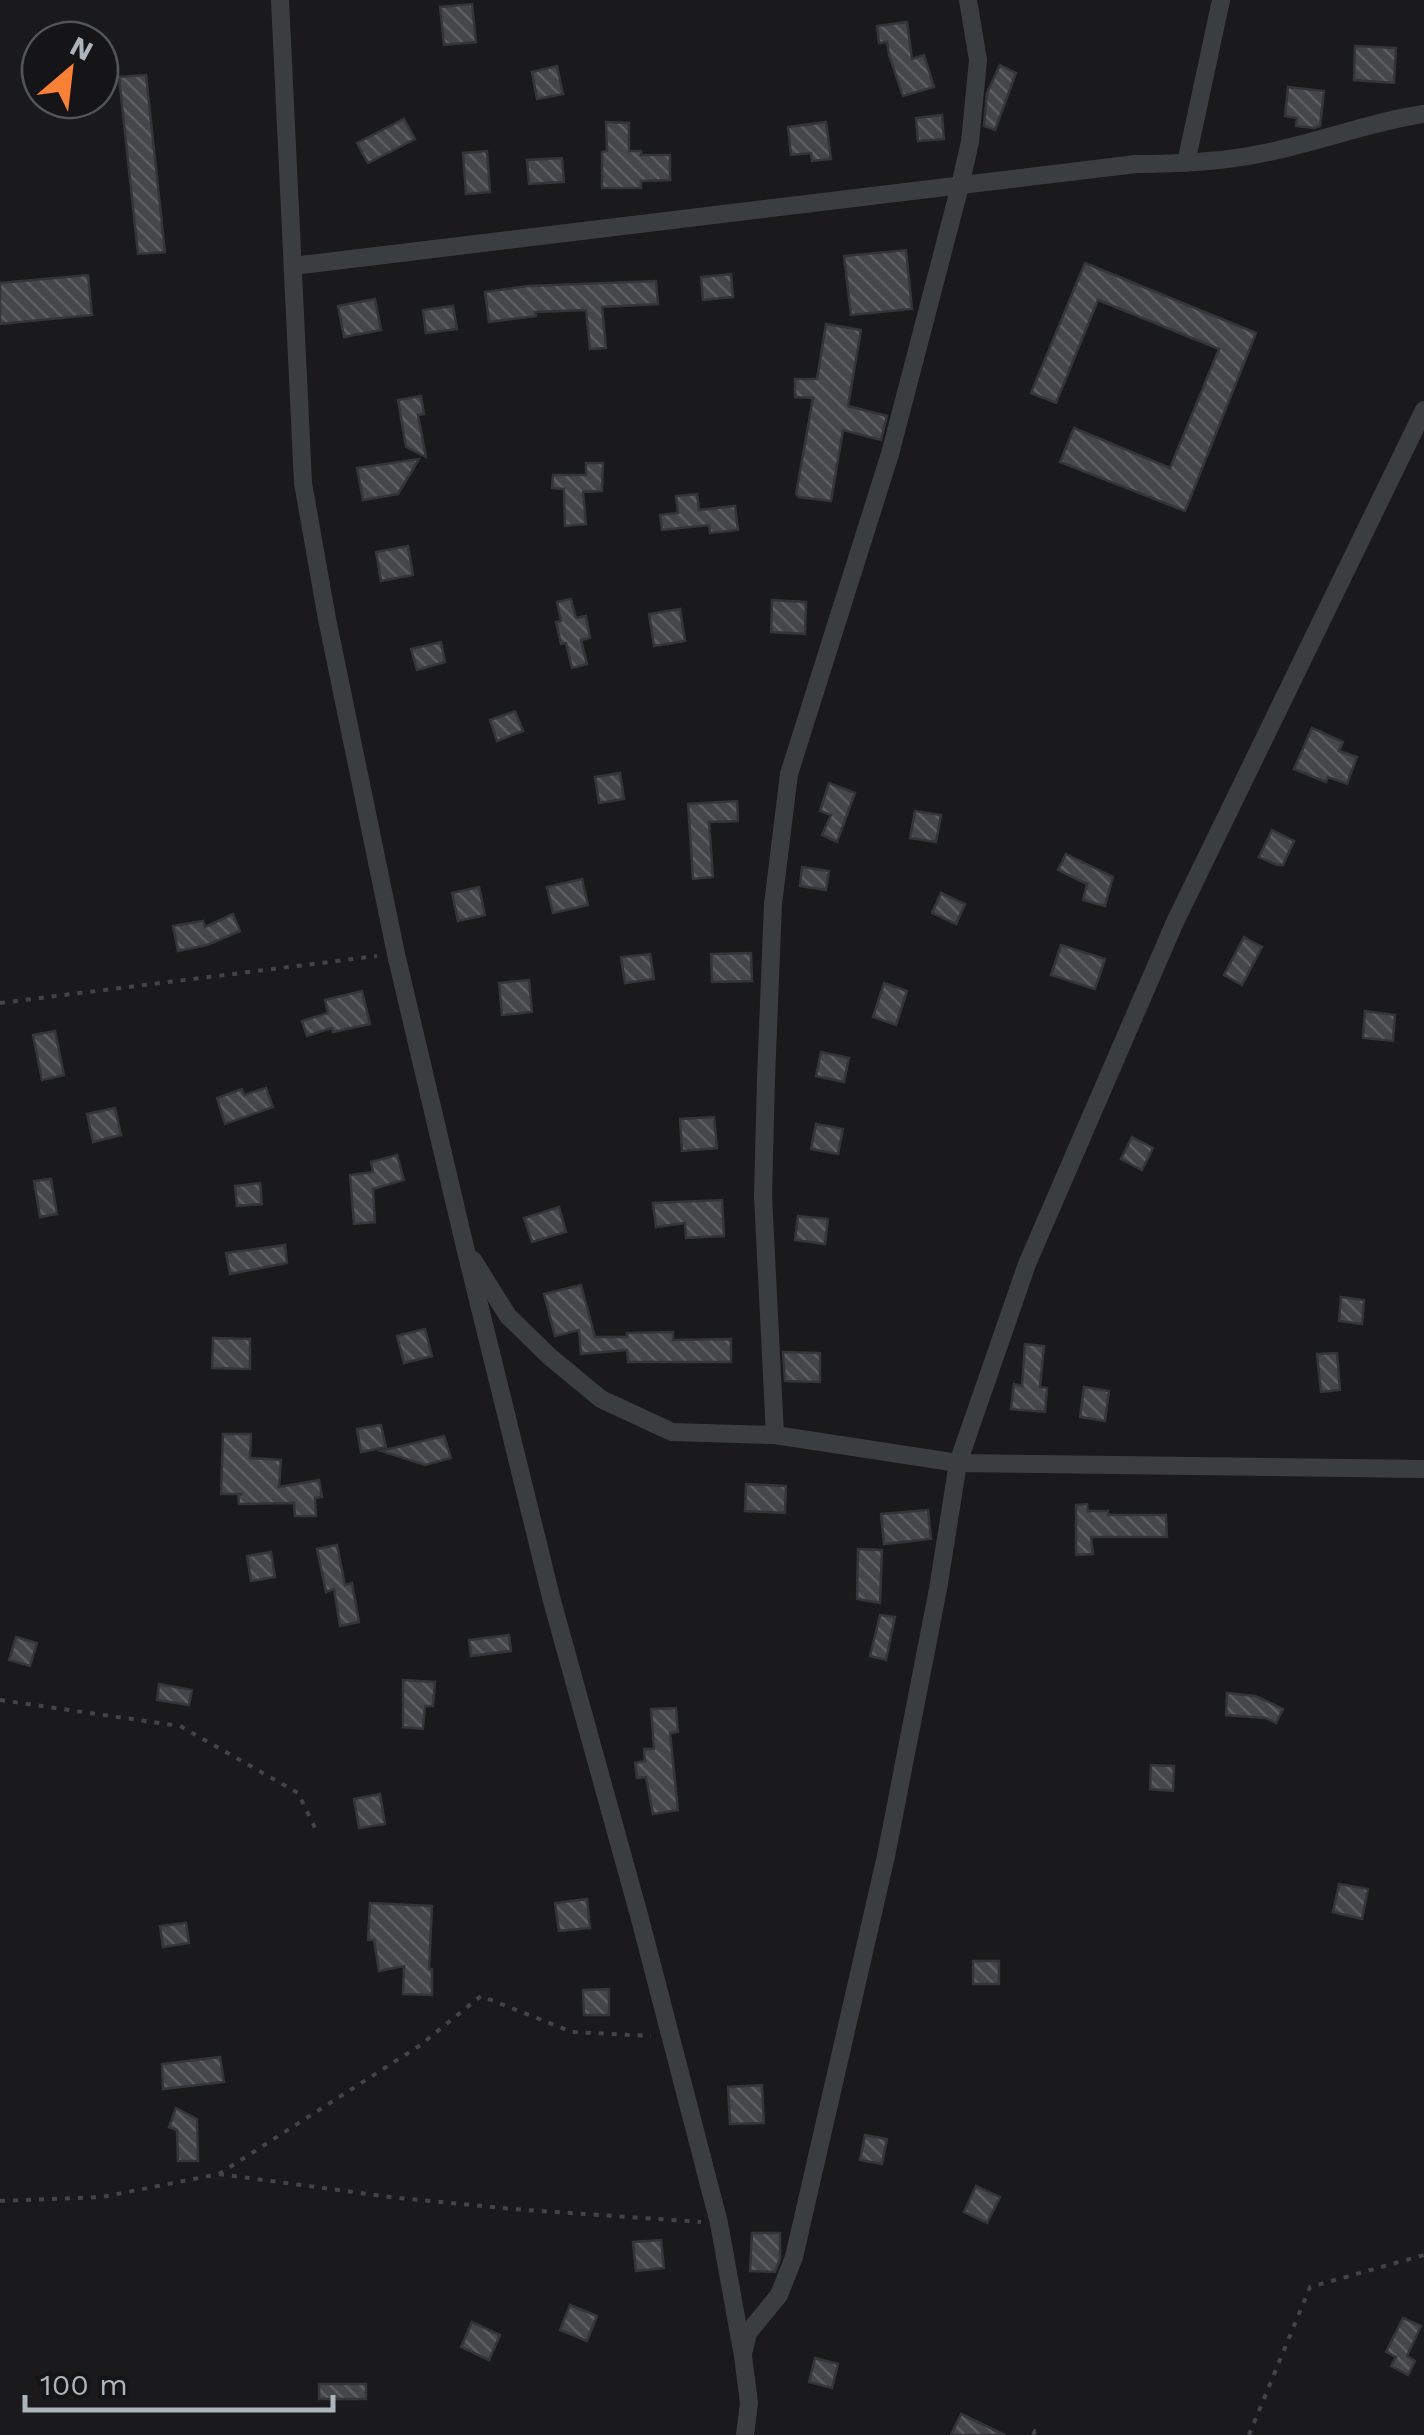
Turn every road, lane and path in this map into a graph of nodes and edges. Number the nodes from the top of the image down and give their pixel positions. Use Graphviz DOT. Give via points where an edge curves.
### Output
graph roads {
  1 [pos="280,0"];
  2 [pos="968,0"];
  3 [pos="1222,0"];
  4 [pos="1424,114"];
  5 [pos="1186,163"];
  6 [pos="960,186"];
  7 [pos="292,266"];
  8 [pos="1424,410"];
  9 [pos="396,954"];
  10 [pos="0,1003"];
  11 [pos="465,1247"];
  12 [pos="775,1435"];
  13 [pos="958,1463"];
  14 [pos="1424,1468"];
  15 [pos="0,1700"];
  16 [pos="318,1834"];
  17 [pos="669,2037"];
  18 [pos="218,2174"];
  19 [pos="0,2202"];
  20 [pos="719,2223"];
  21 [pos="1424,2255"];
  22 [pos="743,2356"];
  23 [pos="745,2435"];
  24 [pos="1033,2435"];
  25 [pos="1042,2435"];
  26 [pos="1249,2435"];
  1 -- 7 [label="street"];
  2 -- 6 [label="street" via="978,60"];
  3 -- 5 [label="street"];
  4 -- 5 [label="street" via="1260,154"];
  5 -- 6 [label="street"];
  6 -- 7 [label="street"];
  6 -- 12 [label="street" via="890,454 789,774 773,904 765,1097"];
  7 -- 9 [label="street" via="303,483"];
  8 -- 13 [label="street" via="1174,922 1026,1264"];
  9 -- 10 [label="path"];
  9 -- 11 [label="street"];
  11 -- 12 [label="street" via="508,1316 601,1399 672,1432"];
  11 -- 17 [label="street"];
  12 -- 13 [label="street"];
  13 -- 14 [label="street"];
  13 -- 22 [label="street" via="886,1856 794,2256 779,2295 748,2333"];
  15 -- 16 [label="path" via="180,1726 298,1793"];
  17 -- 18 [label="path" via="572,2032 481,1996 419,2046"];
  17 -- 20 [label="street"];
  18 -- 19 [label="path" via="102,2197"];
  18 -- 20 [label="path" via="390,2198"];
  20 -- 22 [label="street"];
  21 -- 26 [label="path" via="1310,2287"];
  22 -- 23 [label="street"];
  24 -- 25 [label="path"];
}
